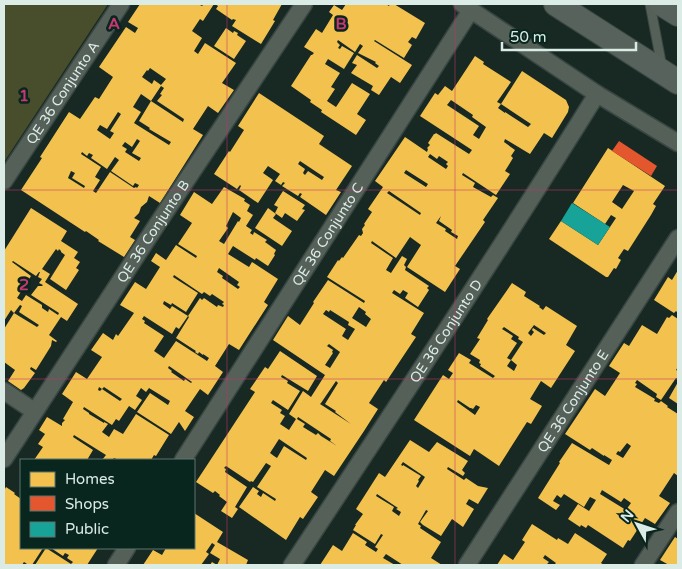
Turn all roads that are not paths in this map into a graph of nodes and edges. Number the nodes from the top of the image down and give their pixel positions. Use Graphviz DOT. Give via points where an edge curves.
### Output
graph roads {
  1 [pos="120,4"];
  2 [pos="304,4"];
  3 [pos="556,4"];
  4 [pos="650,4"];
  5 [pos="662,4"];
  6 [pos="467,7"];
  7 [pos="678,14"];
  8 [pos="671,77"];
  9 [pos="597,94"];
  10 [pos="678,143"];
  11 [pos="4,181"];
  12 [pos="678,238"];
  13 [pos="4,391"];
  14 [pos="34,411"];
  15 [pos="4,459"];
  16 [pos="184,459"];
  17 [pos="678,512"];
  18 [pos="126,549"];
  19 [pos="116,565"];
  20 [pos="292,565"];
  21 [pos="467,565"];
  22 [pos="643,565"];
  1 -- 11 [label="street, QE 36 Conjunto A"];
  2 -- 14 [label="street, QE 36 Conjunto B"];
  3 -- 8 [label="main road"];
  4 -- 8 [label="lane"];
  5 -- 7 [label="main road"];
  6 -- 9 [label="street"];
  6 -- 16 [label="street, QE 36 Conjunto C"];
  9 -- 10 [label="street"];
  9 -- 20 [label="street, QE 36 Conjunto D"];
  12 -- 21 [label="street, QE 36 Conjunto E"];
  13 -- 14 [label="street"];
  14 -- 15 [label="street, QE 36 Conjunto B"];
  17 -- 22 [label="street"];
  18 -- 19 [label="street"];
}
